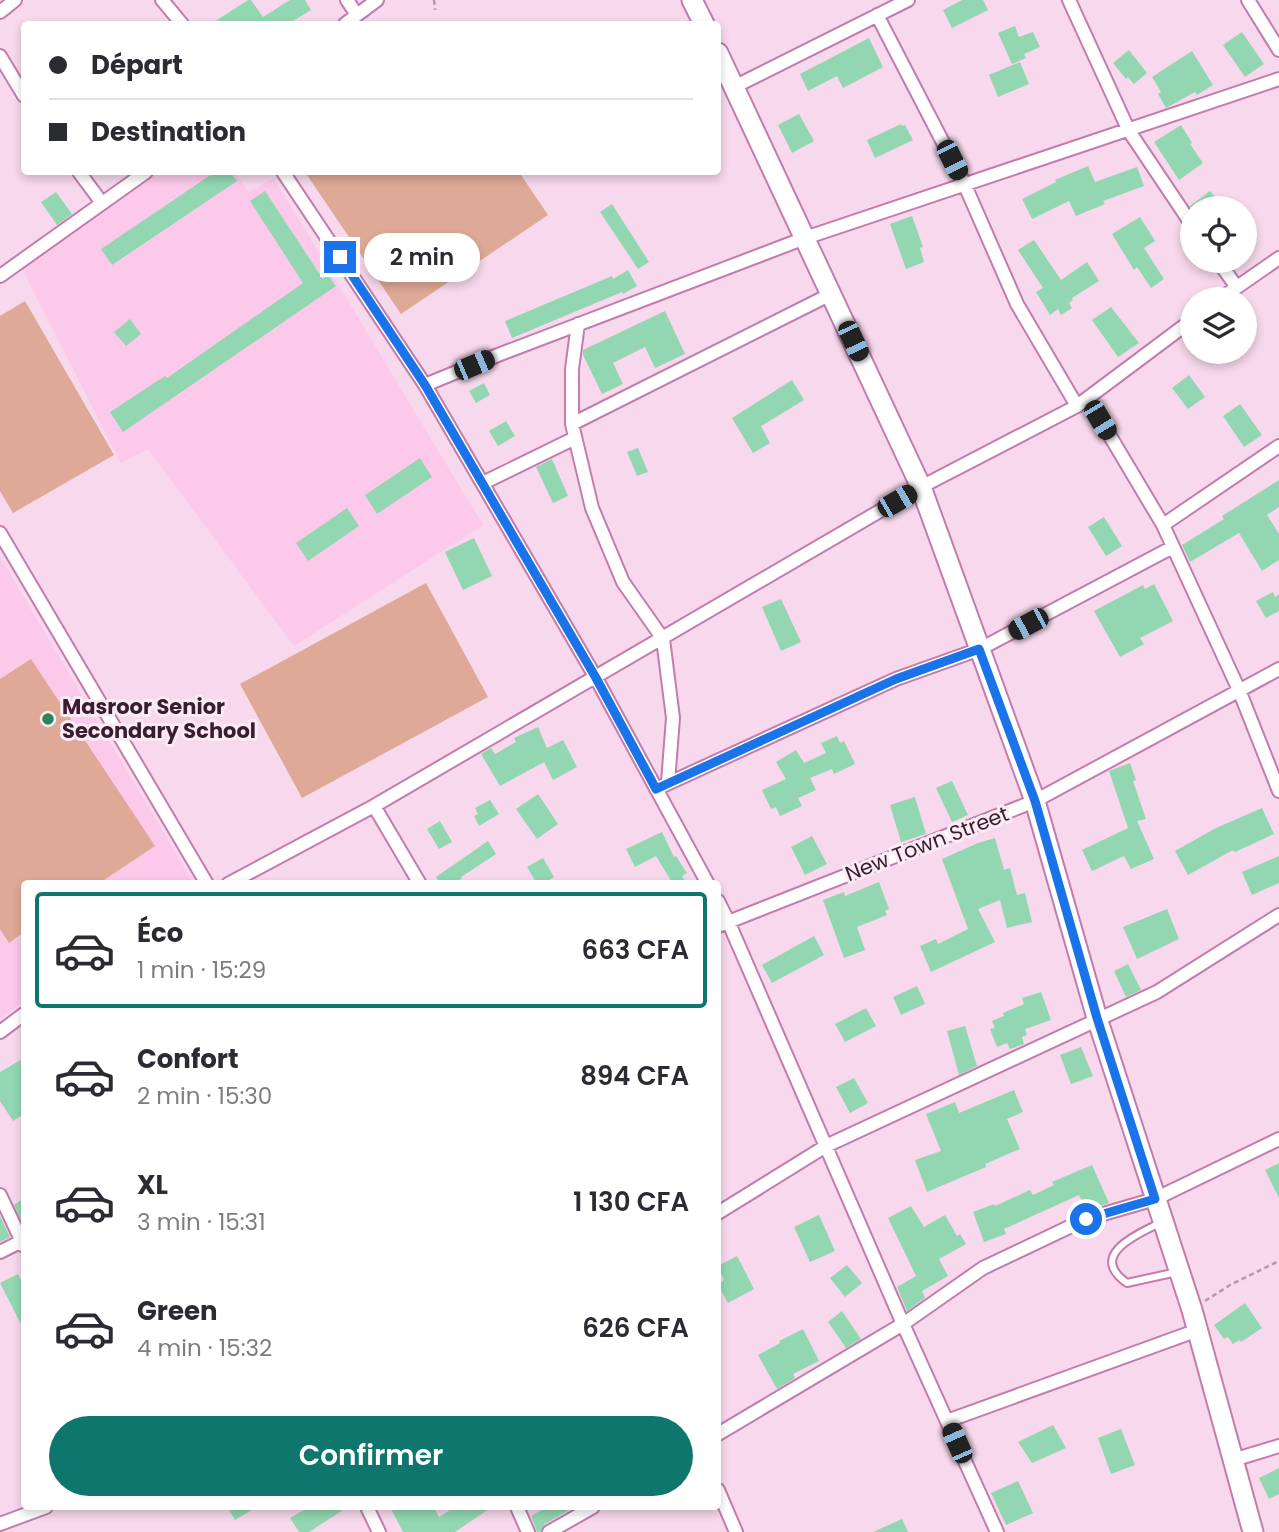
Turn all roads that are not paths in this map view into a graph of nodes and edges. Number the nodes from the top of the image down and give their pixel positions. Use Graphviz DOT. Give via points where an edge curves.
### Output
graph roads {
  1 [pos="15,0"];
  2 [pos="162,0"];
  3 [pos="347,0"];
  4 [pos="377,0"];
  5 [pos="692,0"];
  6 [pos="908,0"];
  7 [pos="1069,0"];
  8 [pos="1248,0"];
  9 [pos="883,8"];
  10 [pos="0,12"];
  11 [pos="356,15"];
  12 [pos="179,21"];
  13 [pos="349,21"];
  14 [pos="702,21"];
  15 [pos="1279,50"];
  16 [pos="0,56"];
  17 [pos="721,59"];
  18 [pos="1279,79"];
  19 [pos="734,87"];
  20 [pos="21,91"];
  21 [pos="1129,131"];
  22 [pos="81,175"];
  23 [pos="142,175"];
  24 [pos="285,175"];
  25 [pos="964,183"];
  26 [pos="102,203"];
  27 [pos="1180,207"];
  28 [pos="805,238"];
  29 [pos="1279,258"];
  30 [pos="1227,273"];
  31 [pos="0,276"];
  32 [pos="1237,286"];
  33 [pos="831,294"];
  34 [pos="578,324"];
  35 [pos="1180,329"];
  36 [pos="425,385"];
  37 [pos="1082,403"];
  38 [pos="572,424"];
  39 [pos="575,438"];
  40 [pos="1279,446"];
  41 [pos="482,483"];
  42 [pos="921,488"];
  43 [pos="1163,525"];
  44 [pos="0,533"];
  45 [pos="1171,548"];
  46 [pos="663,639"];
  47 [pos="979,649"];
  48 [pos="1279,668"];
  49 [pos="596,678"];
  50 [pos="1239,690"];
  51 [pos="662,785"];
  52 [pos="1279,791"];
  53 [pos="1035,801"];
  54 [pos="374,806"];
  55 [pos="205,880"];
  56 [pos="235,880"];
  57 [pos="418,880"];
  58 [pos="706,880"];
  59 [pos="1279,915"];
  60 [pos="723,924"];
  61 [pos="21,1016"];
  62 [pos="1097,1018"];
  63 [pos="0,1032"];
  64 [pos="1279,1139"];
  65 [pos="826,1146"];
  66 [pos="0,1195"];
  67 [pos="1155,1199"];
  68 [pos="721,1211"];
  69 [pos="1163,1222"];
  70 [pos="21,1237"];
  71 [pos="21,1244"];
  72 [pos="0,1252"];
  73 [pos="1179,1271"];
  74 [pos="903,1324"];
  75 [pos="1198,1330"];
  76 [pos="947,1421"];
  77 [pos="721,1432"];
  78 [pos="1279,1447"];
  79 [pos="1233,1460"];
  80 [pos="721,1497"];
  81 [pos="39,1510"];
  82 [pos="368,1510"];
  83 [pos="518,1510"];
  84 [pos="588,1510"];
  85 [pos="0,1524"];
  86 [pos="994,1531"];
  87 [pos="379,1532"];
  88 [pos="527,1532"];
  89 [pos="549,1532"];
  90 [pos="736,1532"];
  91 [pos="1253,1532"];
  1 -- 10 [label="street"];
  2 -- 12 [label="street"];
  3 -- 11 [label="street"];
  4 -- 11 [label="street"];
  5 -- 14 [label="street"];
  6 -- 9 [label="street"];
  7 -- 21 [label="street"];
  8 -- 15 [label="street"];
  9 -- 19 [label="street"];
  9 -- 25 [label="street"];
  11 -- 13 [label="street"];
  16 -- 20 [label="street"];
  17 -- 19 [label="street"];
  18 -- 21 [label="street"];
  19 -- 28 [label="street"];
  21 -- 25 [label="street"];
  21 -- 27 [label="street"];
  22 -- 26 [label="street"];
  23 -- 26 [label="street"];
  24 -- 36 [label="street"];
  25 -- 28 [label="street"];
  25 -- 37 [label="street" via="1017,304"];
  26 -- 31 [label="street"];
  28 -- 33 [label="street"];
  28 -- 34 [label="street"];
  29 -- 32 [label="street"];
  30 -- 32 [label="street"];
  33 -- 38 [label="street"];
  33 -- 42 [label="street"];
  34 -- 36 [label="street"];
  34 -- 38 [label="street"];
  35 -- 37 [label="street"];
  36 -- 41 [label="street"];
  37 -- 42 [label="street"];
  37 -- 43 [label="street"];
  38 -- 39 [label="street"];
  39 -- 41 [label="street"];
  39 -- 46 [label="street" via="592,508 623,582"];
  40 -- 43 [label="street"];
  41 -- 49 [label="street"];
  42 -- 46 [label="street"];
  42 -- 47 [label="street"];
  43 -- 45 [label="street"];
  44 -- 55 [label="street"];
  45 -- 47 [label="street"];
  45 -- 50 [label="street"];
  46 -- 49 [label="street"];
  46 -- 51 [label="street" via="673,718"];
  47 -- 51 [label="street" via="896,679"];
  47 -- 53 [label="street"];
  48 -- 50 [label="street, New Town Street"];
  49 -- 51 [label="street"];
  49 -- 54 [label="street"];
  50 -- 52 [label="street"];
  50 -- 53 [label="street, New Town Street"];
  51 -- 58 [label="street"];
  53 -- 60 [label="street, New Town Street"];
  53 -- 62 [label="street"];
  54 -- 56 [label="street"];
  54 -- 57 [label="street"];
  59 -- 62 [label="street" via="1157,992"];
  60 -- 65 [label="street"];
  61 -- 63 [label="street"];
  62 -- 65 [label="street"];
  62 -- 67 [label="street"];
  64 -- 67 [label="street"];
  65 -- 68 [label="street"];
  65 -- 74 [label="street"];
  66 -- 70 [label="street"];
  67 -- 69 [label="street"];
  67 -- 74 [label="street" via="1086,1219 983,1268"];
  69 -- 73 [label="street"];
  69 -- 73 [label="lane" via="1126,1240 1112,1258 1114,1268 1127,1283"];
  71 -- 72 [label="street"];
  73 -- 75 [label="street"];
  74 -- 76 [label="street"];
  74 -- 77 [label="street"];
  75 -- 76 [label="street"];
  75 -- 79 [label="street"];
  76 -- 86 [label="street"];
  78 -- 79 [label="street"];
  79 -- 91 [label="street"];
  80 -- 90 [label="street"];
  81 -- 85 [label="street"];
  82 -- 87 [label="street"];
  83 -- 88 [label="street"];
  84 -- 89 [label="street"];
}
